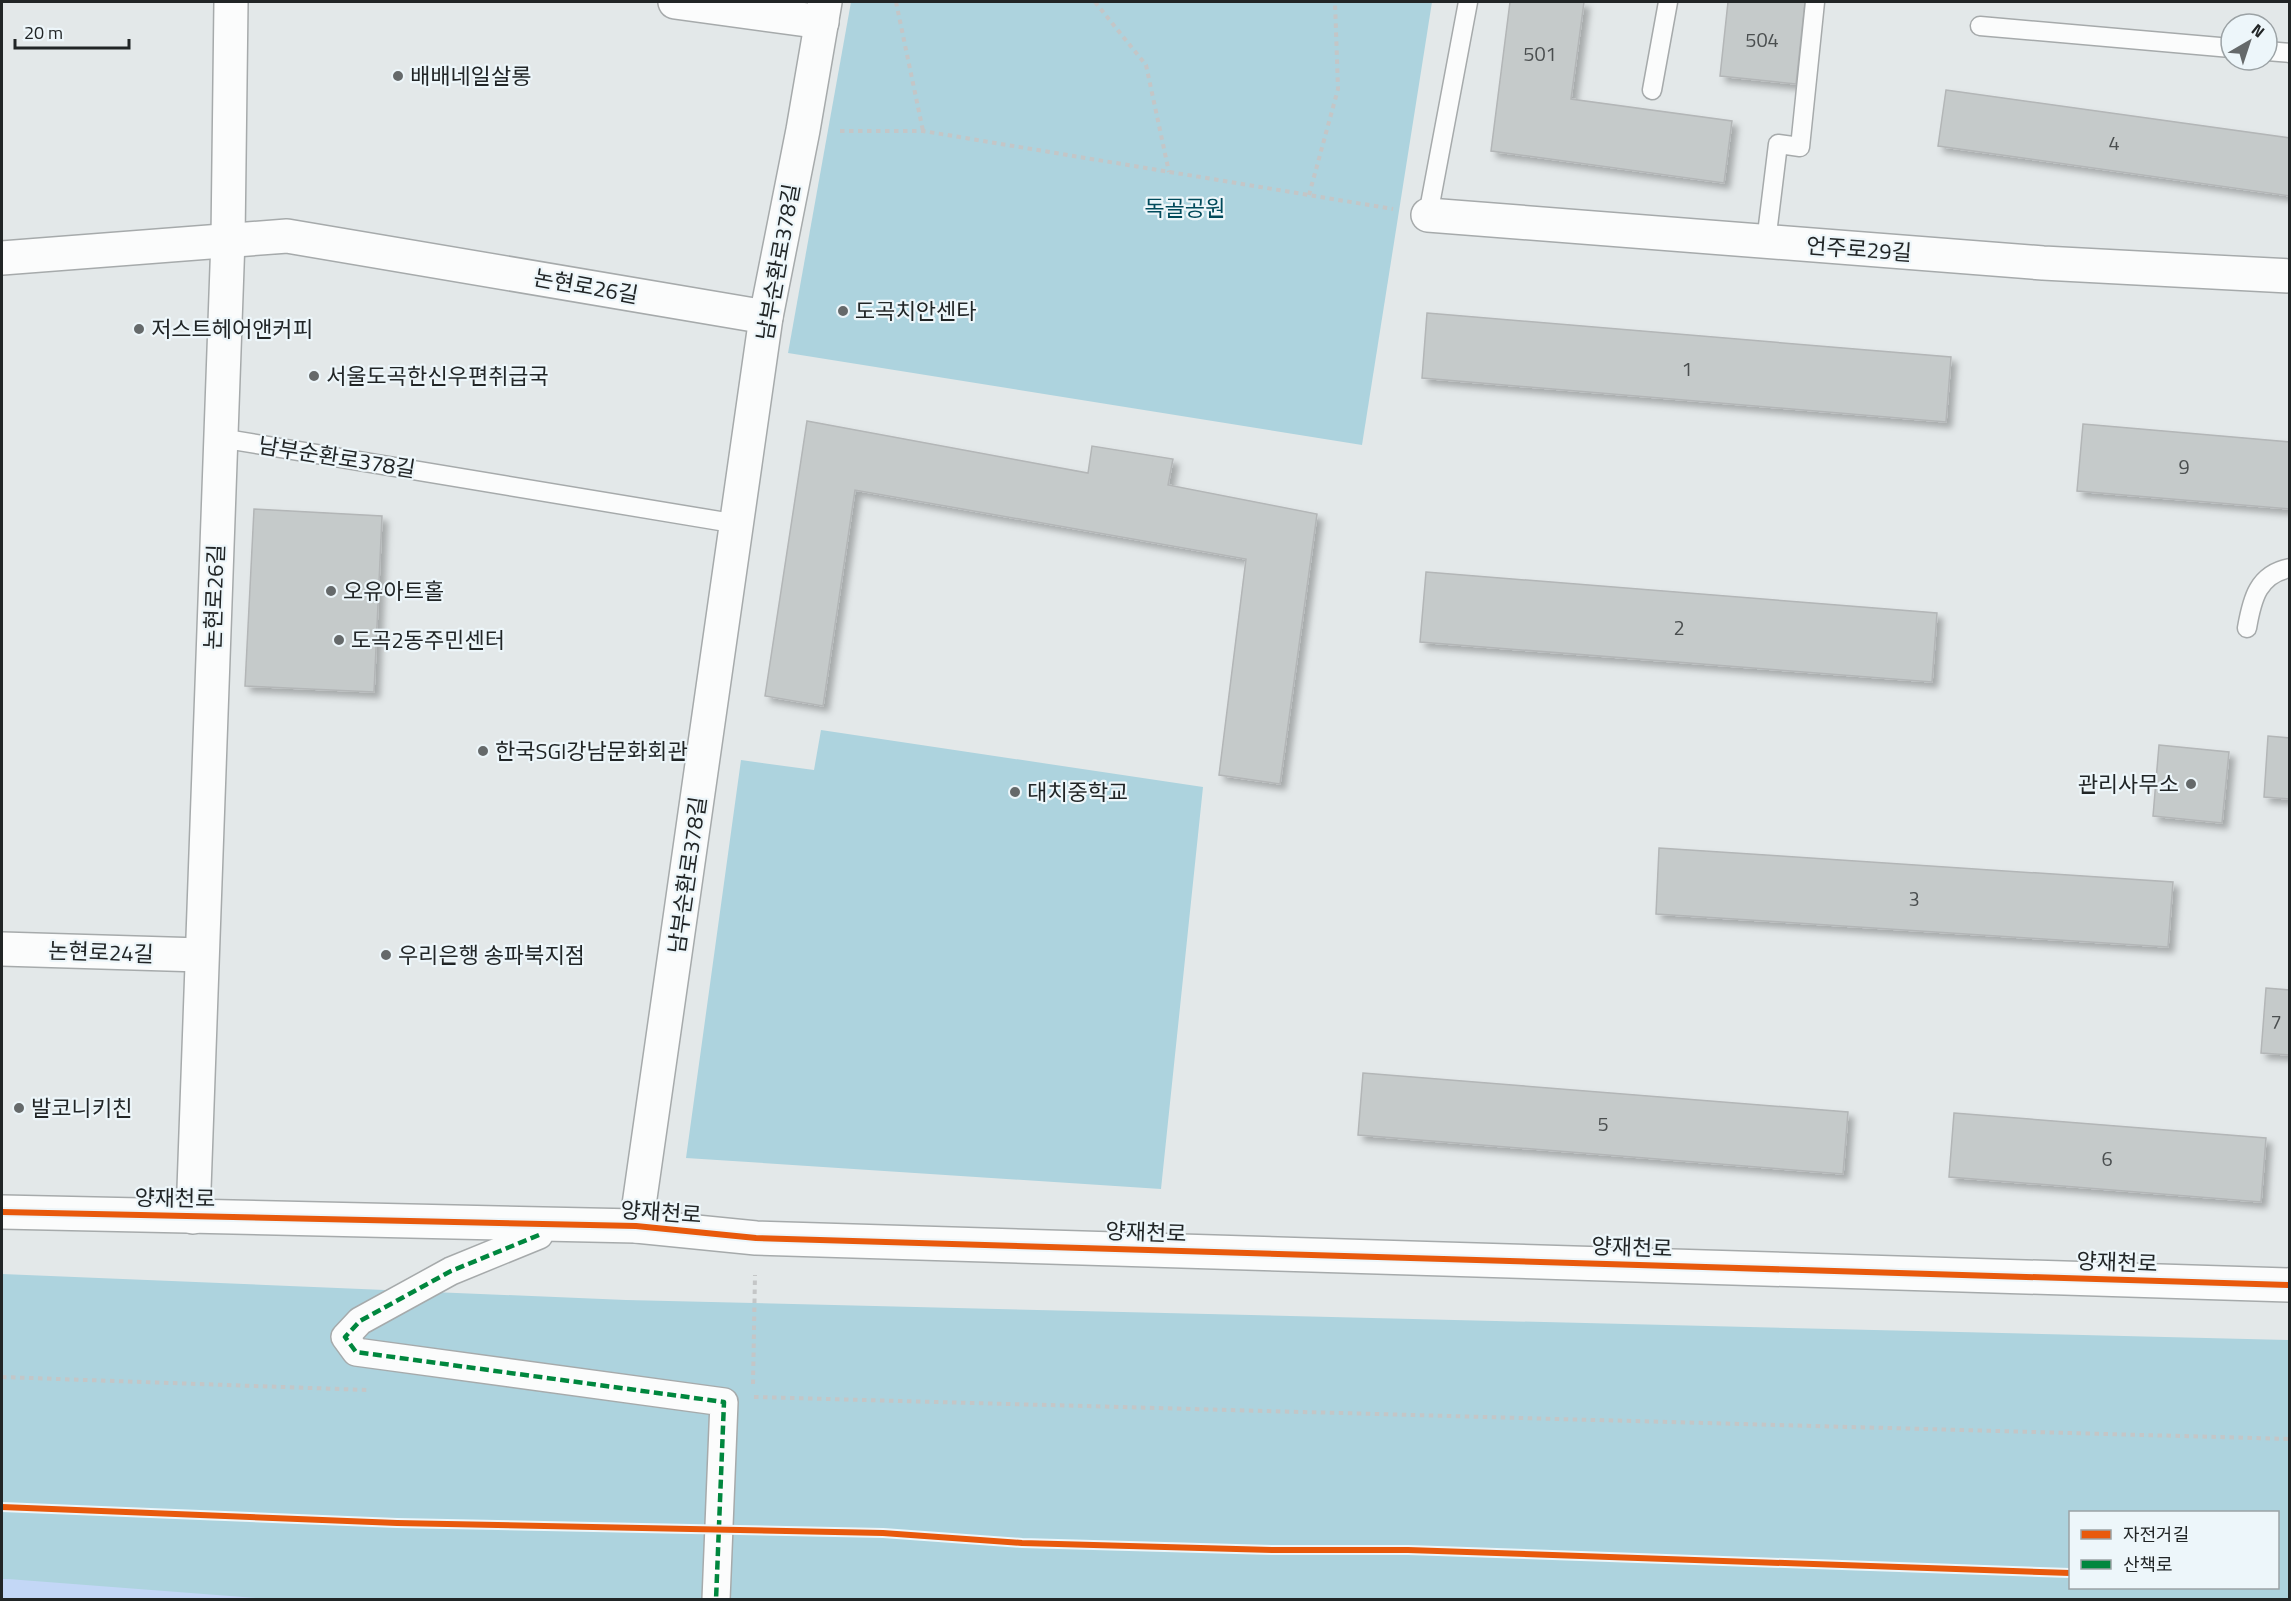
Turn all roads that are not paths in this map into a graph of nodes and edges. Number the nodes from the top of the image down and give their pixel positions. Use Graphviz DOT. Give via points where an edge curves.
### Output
graph roads {
  1 [pos="231,2"];
  2 [pos="675,2"];
  3 [pos="1468,2"];
  4 [pos="1668,2"];
  5 [pos="1815,2"];
  6 [pos="823,12"];
  7 [pos="1980,26"];
  8 [pos="2219,47"];
  9 [pos="1652,90"];
  10 [pos="1428,215"];
  11 [pos="228,239"];
  12 [pos="1766,242"];
  13 [pos="2,258"];
  14 [pos="2289,276"];
  15 [pos="766,317"];
  16 [pos="220,438"];
  17 [pos="738,524"];
  18 [pos="2289,568"];
  19 [pos="2247,627"];
  20 [pos="2,949"];
  21 [pos="201,955"];
  22 [pos="2,1212"];
  23 [pos="193,1217"];
  24 [pos="636,1226"];
  25 [pos="539,1235"];
  26 [pos="2289,1285"];
  27 [pos="716,1599"];
  1 -- 11 [label="street"];
  2 -- 6 [label="street"];
  3 -- 10 [label="lane"];
  4 -- 9 [label="lane"];
  5 -- 12 [label="lane" via="1800,147 1778,144"];
  6 -- 15 [label="street, 남부순환로378길"];
  7 -- 8 [label="lane"];
  10 -- 12 [label="street, 언주로29길"];
  11 -- 13 [label="street, 논현로26길"];
  11 -- 15 [label="street, 논현로26길" via="287,236"];
  11 -- 16 [label="street, 논현로26길"];
  12 -- 14 [label="street, 언주로29길"];
  15 -- 17 [label="street, 남부순환로378길"];
  16 -- 17 [label="lane, 남부순환로378길"];
  16 -- 21 [label="street, 논현로26길"];
  17 -- 24 [label="street, 남부순환로378길"];
  18 -- 19 [label="lane" via="2277,570 2262,581 2252,600"];
  20 -- 21 [label="street, 논현로24길"];
  21 -- 23 [label="street, 논현로26길"];
  22 -- 23 [label="street, 양재천로"];
  23 -- 24 [label="street, 양재천로"];
  24 -- 26 [label="street, 양재천로" via="756,1238"];
  25 -- 27 [label="street" via="451,1270 360,1321 345,1337 356,1352 724,1402"];
}
